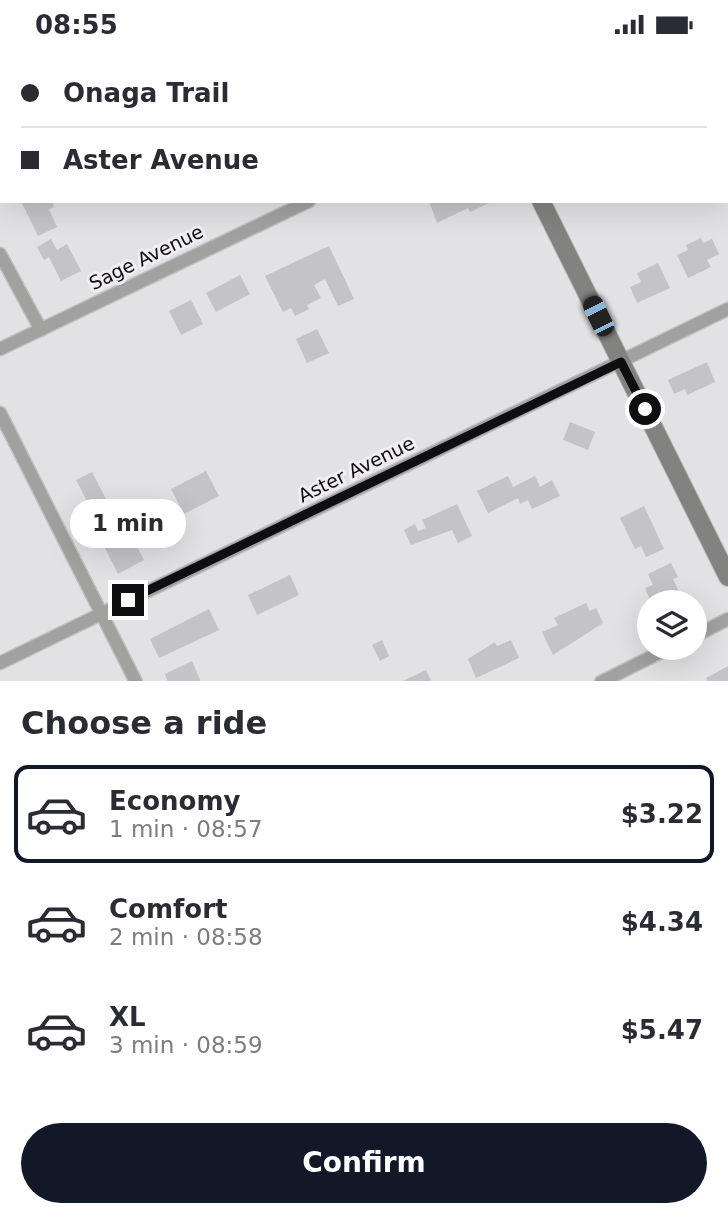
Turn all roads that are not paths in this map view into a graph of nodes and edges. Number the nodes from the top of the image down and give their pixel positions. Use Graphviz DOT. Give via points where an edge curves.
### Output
graph roads {
  1 [pos="305,203"];
  2 [pos="542,203"];
  3 [pos="0,254"];
  4 [pos="728,309"];
  5 [pos="41,330"];
  6 [pos="0,349"];
  7 [pos="621,362"];
  8 [pos="0,413"];
  9 [pos="728,577"];
  10 [pos="103,612"];
  11 [pos="728,619"];
  12 [pos="707,630"];
  13 [pos="644,660"];
  14 [pos="0,663"];
  15 [pos="136,681"];
  16 [pos="601,681"];
  1 -- 5 [label="street, Sage Avenue"];
  2 -- 7 [label="street"];
  3 -- 5 [label="street"];
  4 -- 7 [label="street, Aster Avenue"];
  5 -- 6 [label="street, Sage Avenue"];
  7 -- 9 [label="street"];
  7 -- 10 [label="street, Aster Avenue"];
  8 -- 10 [label="street"];
  10 -- 14 [label="street, Aster Avenue"];
  10 -- 15 [label="street"];
  11 -- 12 [label="street"];
  13 -- 16 [label="street"];
}
